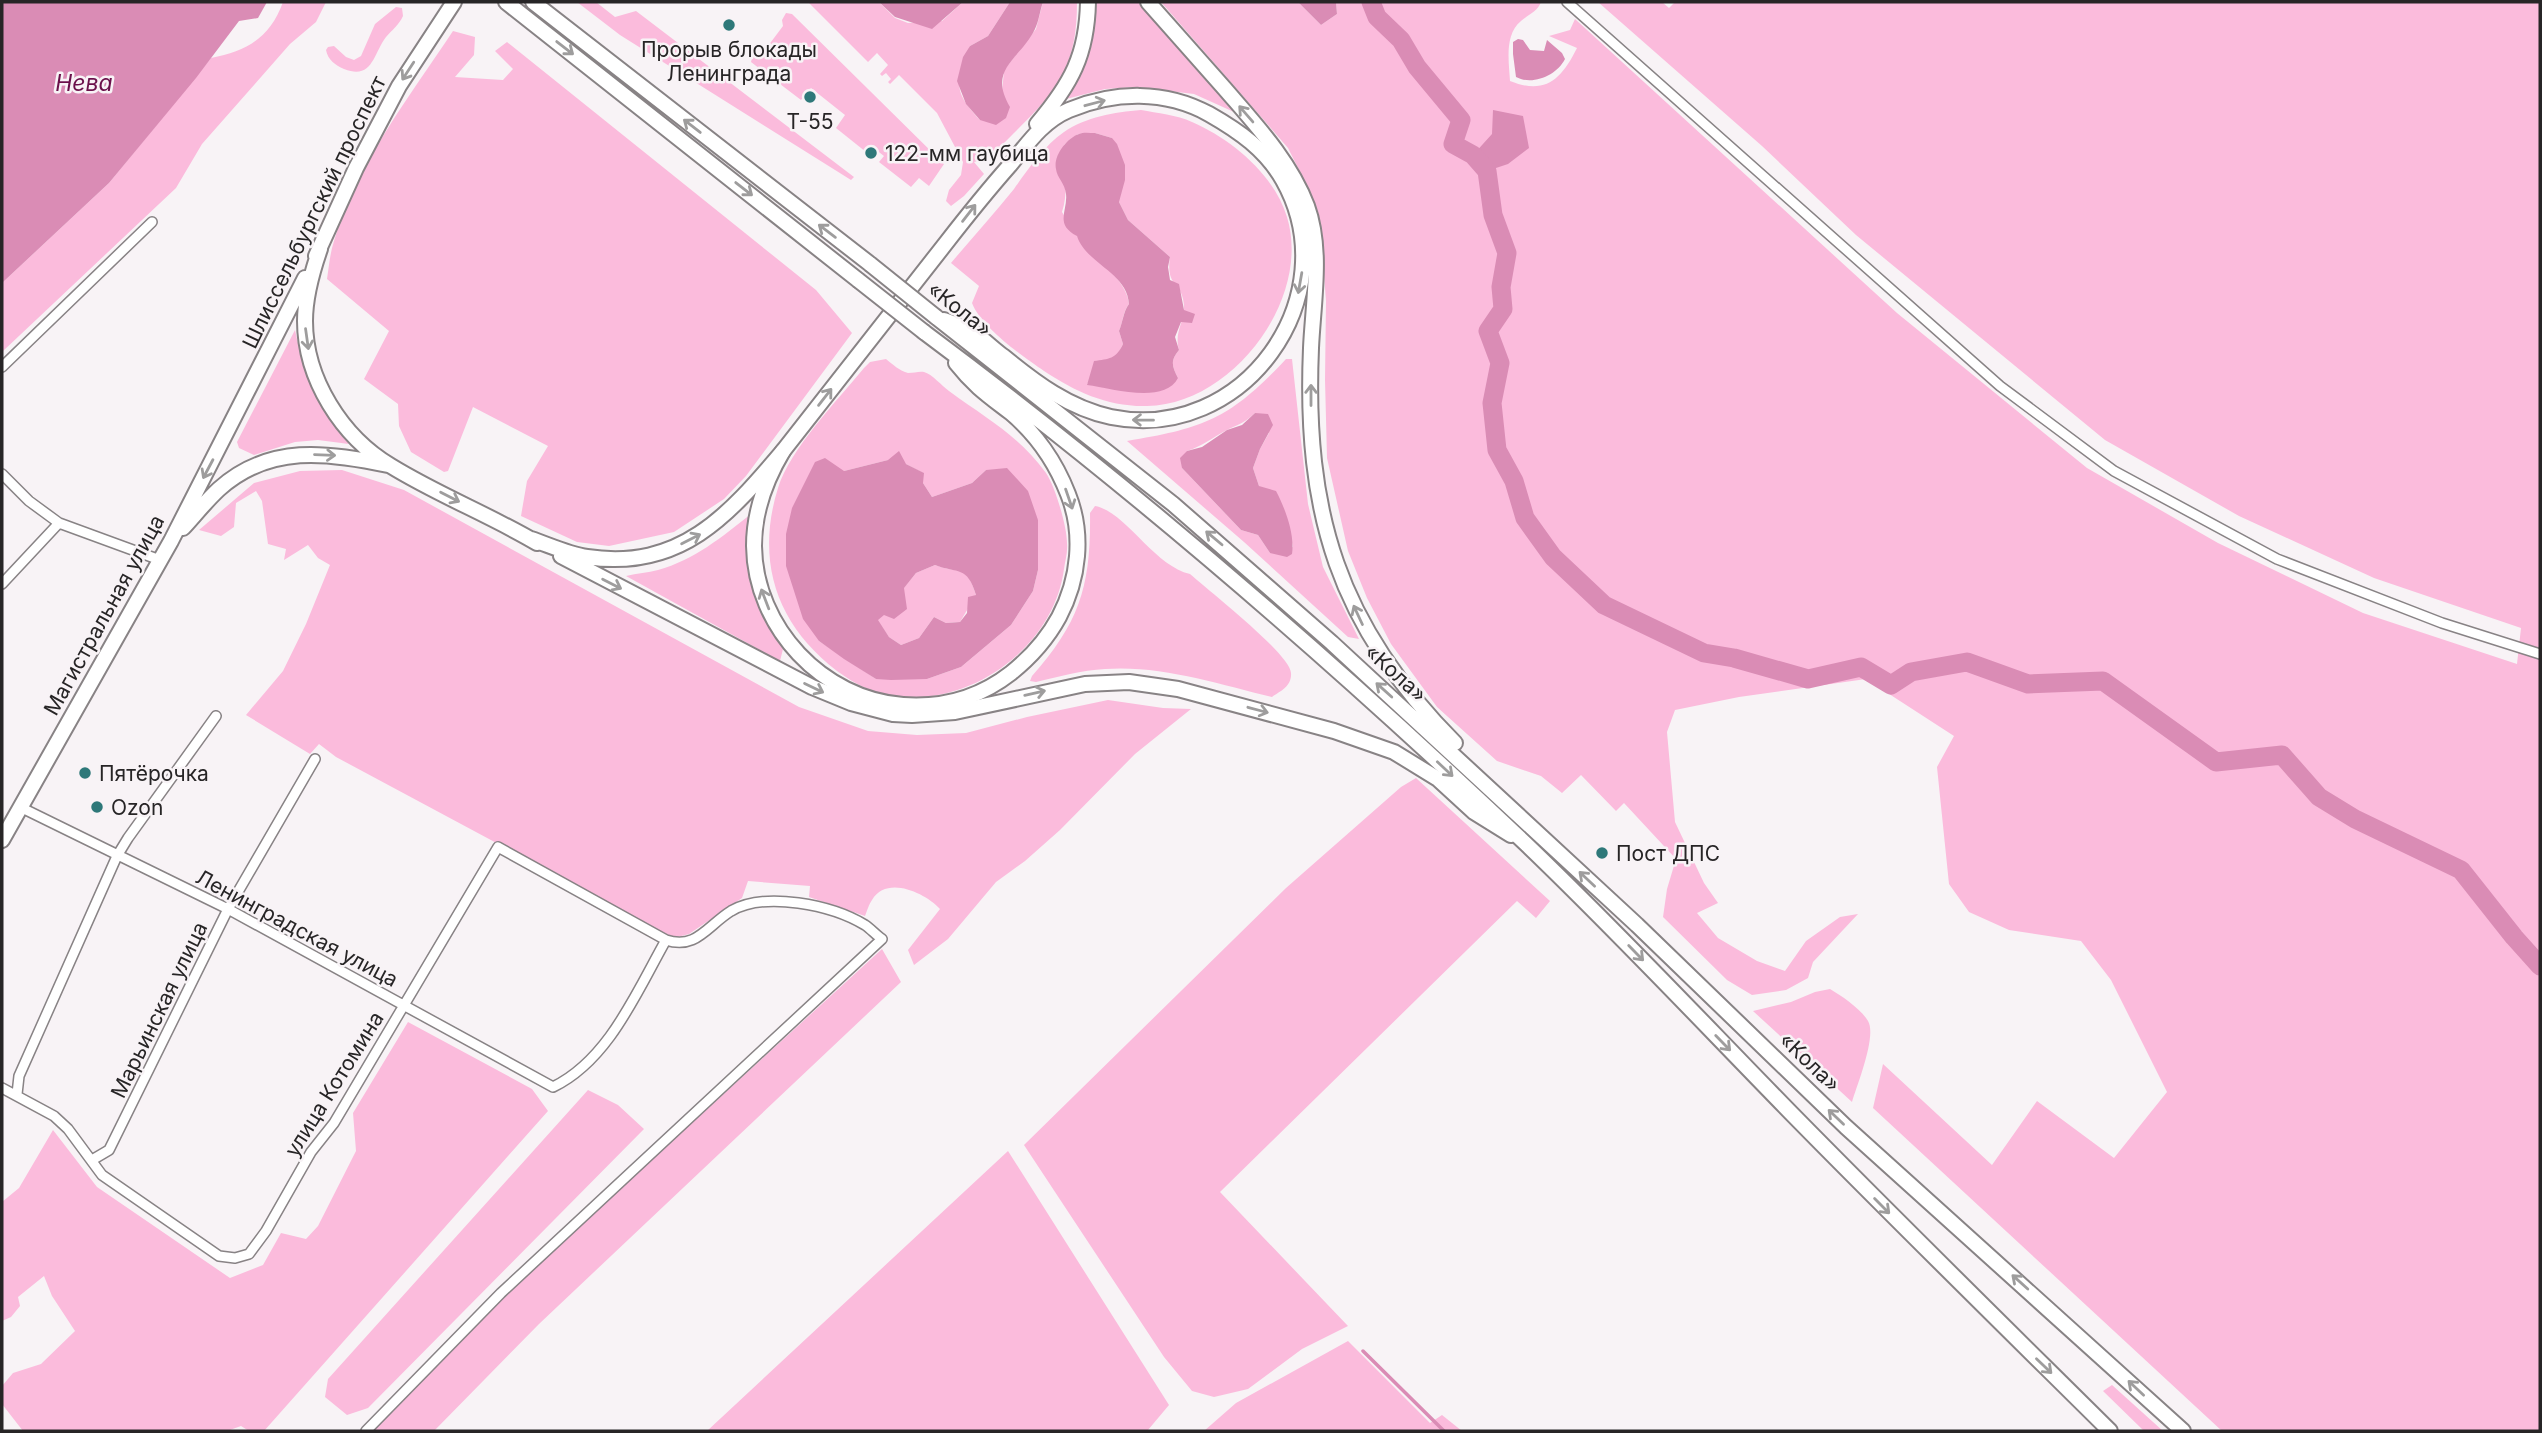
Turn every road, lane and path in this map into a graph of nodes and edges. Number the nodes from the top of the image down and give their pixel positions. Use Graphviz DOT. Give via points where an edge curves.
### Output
graph roads {
  1 [pos="454,2"];
  2 [pos="533,2"];
  3 [pos="1088,2"];
  4 [pos="1148,2"];
  5 [pos="1567,2"];
  6 [pos="508,4"];
  7 [pos="988,189"];
  8 [pos="152,222"];
  9 [pos="320,249"];
  10 [pos="936,317"];
  11 [pos="943,345"];
  12 [pos="2,367"];
  13 [pos="240,409"];
  14 [pos="782,451"];
  15 [pos="389,465"];
  16 [pos="2,474"];
  17 [pos="59,523"];
  18 [pos="531,539"];
  19 [pos="171,541"];
  20 [pos="160,560"];
  21 [pos="2,584"];
  22 [pos="2540,654"];
  23 [pos="216,716"];
  24 [pos="315,759"];
  25 [pos="1506,803"];
  26 [pos="20,807"];
  27 [pos="2,840"];
  28 [pos="1525,844"];
  29 [pos="117,856"];
  30 [pos="228,909"];
  31 [pos="666,940"];
  32 [pos="405,1005"];
  33 [pos="2,1088"];
  34 [pos="17,1094"];
  35 [pos="92,1160"];
  36 [pos="366,1431"];
  37 [pos="2110,1431"];
  38 [pos="2183,1431"];
  1 -- 9 [label="main road, Шлиссельбургский проспект, one-way" via="398,86"];
  10 -- 2 [label="main road, «Кола», one-way, bridge"];
  3 -- 7 [label="main road" via="1088,33 1074,73"];
  25 -- 4 [label="main road, one-way" via="1393,673 1360,620 1333,555 1313,448 1314,236 1298,186 1260,129"];
  5 -- 22 [label="street" via="2000,386 2114,471 2277,559 2442,623"];
  6 -- 11 [label="main road, «Кола», one-way, bridge"];
  7 -- 10 [label="main road, one-way" via="1046,123 1069,110 1134,94 1202,110 1262,151 1283,180 1303,241 1303,267 1293,312 1265,362 1241,385 1208,407 1153,421 1112,417 1066,401 1034,382 973,332"];
  14 -- 7 [label="main road, one-way"];
  8 -- 12 [label="street"];
  9 -- 13 [label="main road, Шлиссельбургский проспект"];
  9 -- 15 [label="main road, one-way" via="305,321 313,370 344,425"];
  25 -- 10 [label="main road, «Кола», one-way" via="1222,545"];
  11 -- 14 [label="main road, one-way" via="972,383 1037,439 1069,496 1078,533 1075,573 1066,604 1036,650 996,685 952,703 895,705 846,691 804,660 768,608 754,550 761,498"];
  11 -- 28 [label="main road, «Кола», one-way" via="1228,575"];
  13 -- 19 [label="main road, Магистральная улица, one-way"];
  18 -- 14 [label="main road, one-way" via="605,559 639,557 673,547 708,529"];
  15 -- 18 [label="main road, one-way"];
  19 -- 15 [label="main road, one-way" via="220,488 261,463 333,454"];
  16 -- 17 [label="street"];
  17 -- 20 [label="street"];
  17 -- 21 [label="street"];
  18 -- 28 [label="main road, one-way" via="851,704 893,714 940,714 1085,684 1129,682 1178,689 1394,752"];
  19 -- 20 [label="main road, Магистральная улица"];
  20 -- 26 [label="main road, Магистральная улица"];
  23 -- 29 [label="street"];
  24 -- 30 [label="street, Марьинская улица"];
  38 -- 25 [label="main road, «Кола», one-way" via="1846,1127"];
  26 -- 27 [label="main road, Магистральная улица"];
  26 -- 29 [label="street, Ленинградская улица"];
  28 -- 37 [label="main road, «Кола», one-way"];
  29 -- 30 [label="street, Ленинградская улица"];
  29 -- 34 [label="street" via="19,1076"];
  30 -- 32 [label="street, Ленинградская улица"];
  30 -- 35 [label="street, Марьинская улица" via="109,1150"];
  31 -- 32 [label="street, Ленинградская улица" via="604,1043 569,1080 553,1087"];
  31 -- 32 [label="street, улица Котомина" via="498,847"];
  31 -- 36 [label="street" via="678,944 692,941 731,911 776,900 846,917 882,939 501,1293"];
  32 -- 35 [label="street, улица Котомина" via="249,1254 219,1256 102,1175"];
  33 -- 34 [label="street"];
  34 -- 35 [label="street" via="54,1116"];
}
